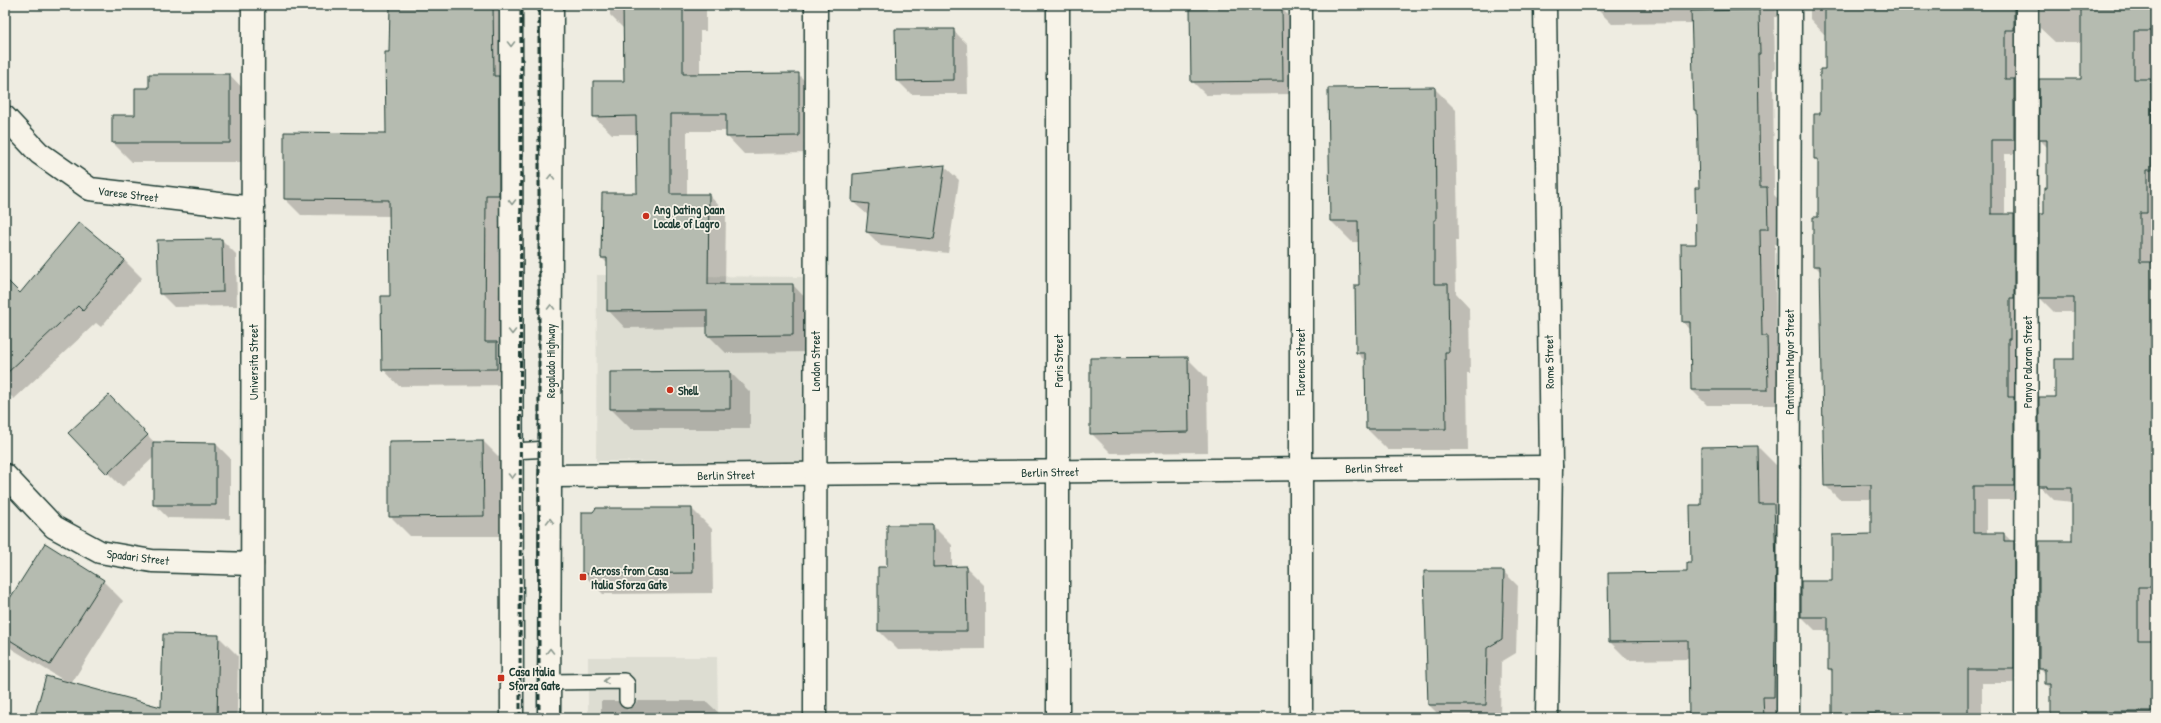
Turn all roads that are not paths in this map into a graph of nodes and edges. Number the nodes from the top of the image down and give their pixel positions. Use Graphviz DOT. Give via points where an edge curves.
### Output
graph roads {
  1 [pos="253,5"];
  2 [pos="511,5"];
  3 [pos="552,5"];
  4 [pos="816,5"];
  5 [pos="1058,5"];
  6 [pos="1301,5"];
  7 [pos="1545,5"];
  8 [pos="1790,5"];
  9 [pos="2027,5"];
  10 [pos="5,117"];
  11 [pos="253,208"];
  12 [pos="550,449"];
  13 [pos="512,451"];
  14 [pos="1550,467"];
  15 [pos="1300,469"];
  16 [pos="1058,472"];
  17 [pos="814,474"];
  18 [pos="5,475"];
  19 [pos="550,476"];
  20 [pos="252,564"];
  21 [pos="550,682"];
  22 [pos="627,700"];
  23 [pos="252,718"];
  24 [pos="512,718"];
  25 [pos="549,718"];
  26 [pos="815,718"];
  27 [pos="1058,718"];
  28 [pos="1301,718"];
  29 [pos="1547,718"];
  30 [pos="1788,718"];
  31 [pos="2026,718"];
  1 -- 11 [label="street, Universita Street"];
  2 -- 13 [label="street, one-way"];
  12 -- 3 [label="street, Regalado Highway, one-way"];
  4 -- 17 [label="street, London Street"];
  5 -- 16 [label="street, Paris Street"];
  6 -- 15 [label="street, Florence Street"];
  7 -- 14 [label="street, Rome Street"];
  8 -- 30 [label="street, Pantomina Mayor Street"];
  9 -- 31 [label="street, Panyo Palaran Street"];
  10 -- 11 [label="street, Varese Street" via="39,153 90,189"];
  11 -- 20 [label="street, Universita Street"];
  12 -- 13 [label="lane"];
  12 -- 19 [label="street, Regalado Highway"];
  13 -- 24 [label="street, one-way"];
  14 -- 15 [label="street, Berlin Street"];
  14 -- 29 [label="street, Rome Street"];
  15 -- 16 [label="street, Berlin Street"];
  15 -- 28 [label="street, Florence Street"];
  16 -- 17 [label="street, Berlin Street"];
  16 -- 27 [label="street, Paris Street"];
  17 -- 19 [label="street, Berlin Street"];
  17 -- 26 [label="street, London Street"];
  18 -- 20 [label="street, Spadari Street" via="54,527 100,552 152,561"];
  21 -- 19 [label="street, Regalado Highway, one-way"];
  20 -- 23 [label="street, Universita Street"];
  22 -- 21 [label="lane, one-way" via="627,684 624,681"];
  21 -- 25 [label="street, Regalado Highway"];
}
